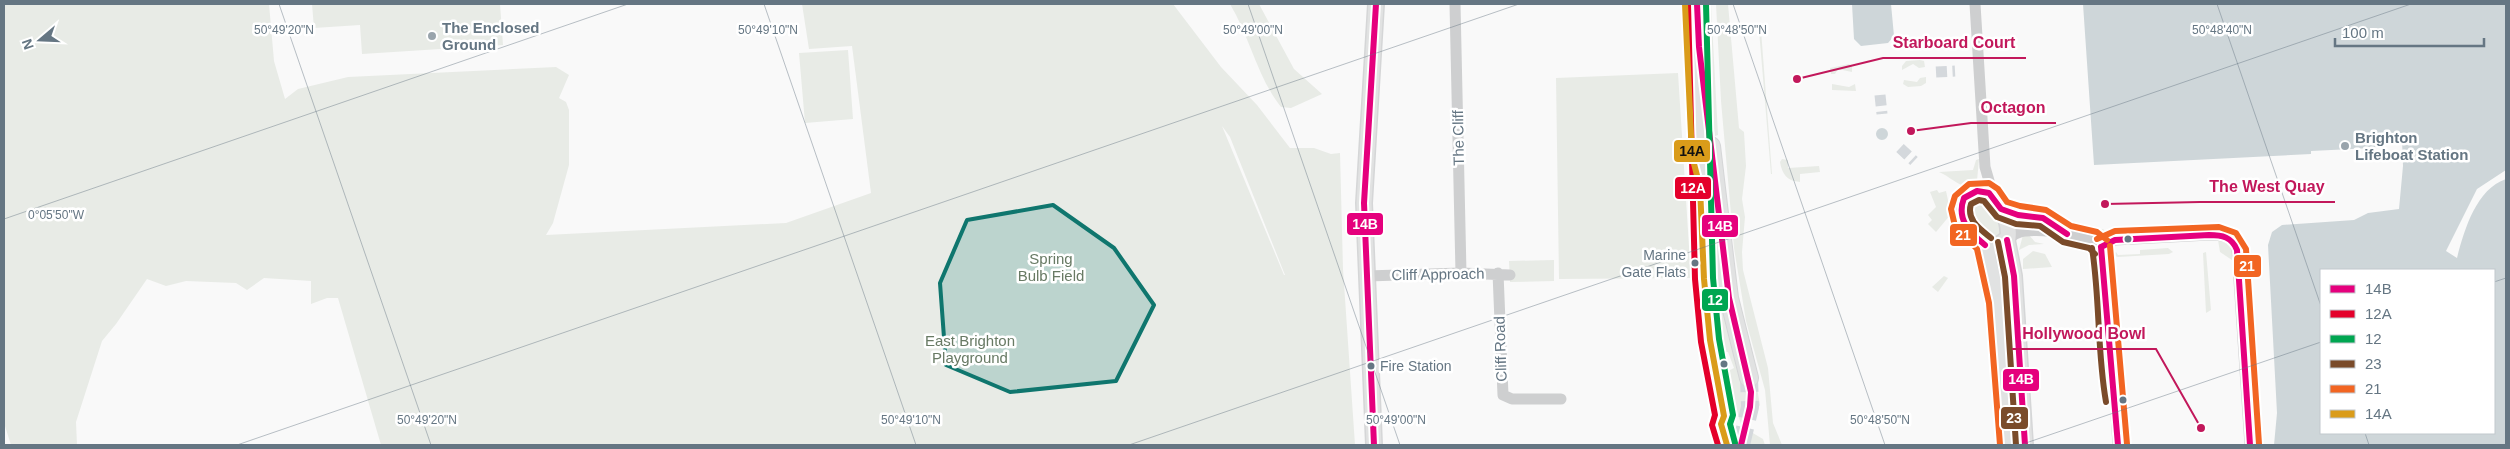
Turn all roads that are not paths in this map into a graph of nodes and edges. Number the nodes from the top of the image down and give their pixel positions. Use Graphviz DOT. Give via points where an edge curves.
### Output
graph roads {
  1 [pos="1376,4"];
  2 [pos="1455,4"];
  3 [pos="1685,4"];
  4 [pos="1697,4"];
  5 [pos="1975,4"];
  6 [pos="1698,47"];
  7 [pos="1985,167"];
  8 [pos="1700,187"];
  9 [pos="1975,191"];
  10 [pos="1998,203"];
  11 [pos="2067,234"];
  12 [pos="2007,239"];
  13 [pos="1985,245"];
  14 [pos="2101,247"];
  15 [pos="1461,273"];
  16 [pos="1498,273"];
  17 [pos="1510,275"];
  18 [pos="1366,276"];
  19 [pos="1749,378"];
  20 [pos="1561,399"];
  21 [pos="1724,416"];
  22 [pos="1374,445"];
  23 [pos="1727,445"];
  24 [pos="1737,445"];
  25 [pos="2009,445"];
  26 [pos="2024,445"];
  27 [pos="2118,445"];
  28 [pos="2250,445"];
  1 -- 18 [label="street" via="1364,203"];
  2 -- 15 [label="street, The Cliff"];
  3 -- 8 [label="main road" via="1692,156"];
  4 -- 6 [label="main road"];
  5 -- 7 [label="street"];
  6 -- 8 [label="main road"];
  6 -- 19 [label="main road" via="1728,288"];
  7 -- 9 [label="street"];
  7 -- 10 [label="street"];
  8 -- 21 [label="main road" via="1710,340"];
  9 -- 10 [label="street" via="1986,191"];
  9 -- 13 [label="street" via="1963,200 1961,214 1966,228"];
  10 -- 11 [label="street" via="2018,215 2043,218"];
  10 -- 12 [label="street" via="2008,226"];
  11 -- 12 [label="street" via="2032,230"];
  11 -- 14 [label="street" via="2093,240"];
  12 -- 13 [label="street" via="1997,246"];
  12 -- 26 [label="street" via="2014,276"];
  13 -- 25 [label="street" via="1995,284 2001,330"];
  14 -- 27 [label="street"];
  14 -- 28 [label="street" via="2115,240 2219,235 2230,238 2236,245"];
  15 -- 16 [label="street, Cliff Approach"];
  15 -- 18 [label="street, Cliff Approach"];
  16 -- 17 [label="street, Cliff Approach"];
  16 -- 20 [label="street, Cliff Road" via="1503,395 1512,399"];
  18 -- 22 [label="street"];
  21 -- 23 [label="main road" via="1721,424"];
  21 -- 24 [label="main road" via="1731,419"];
}
